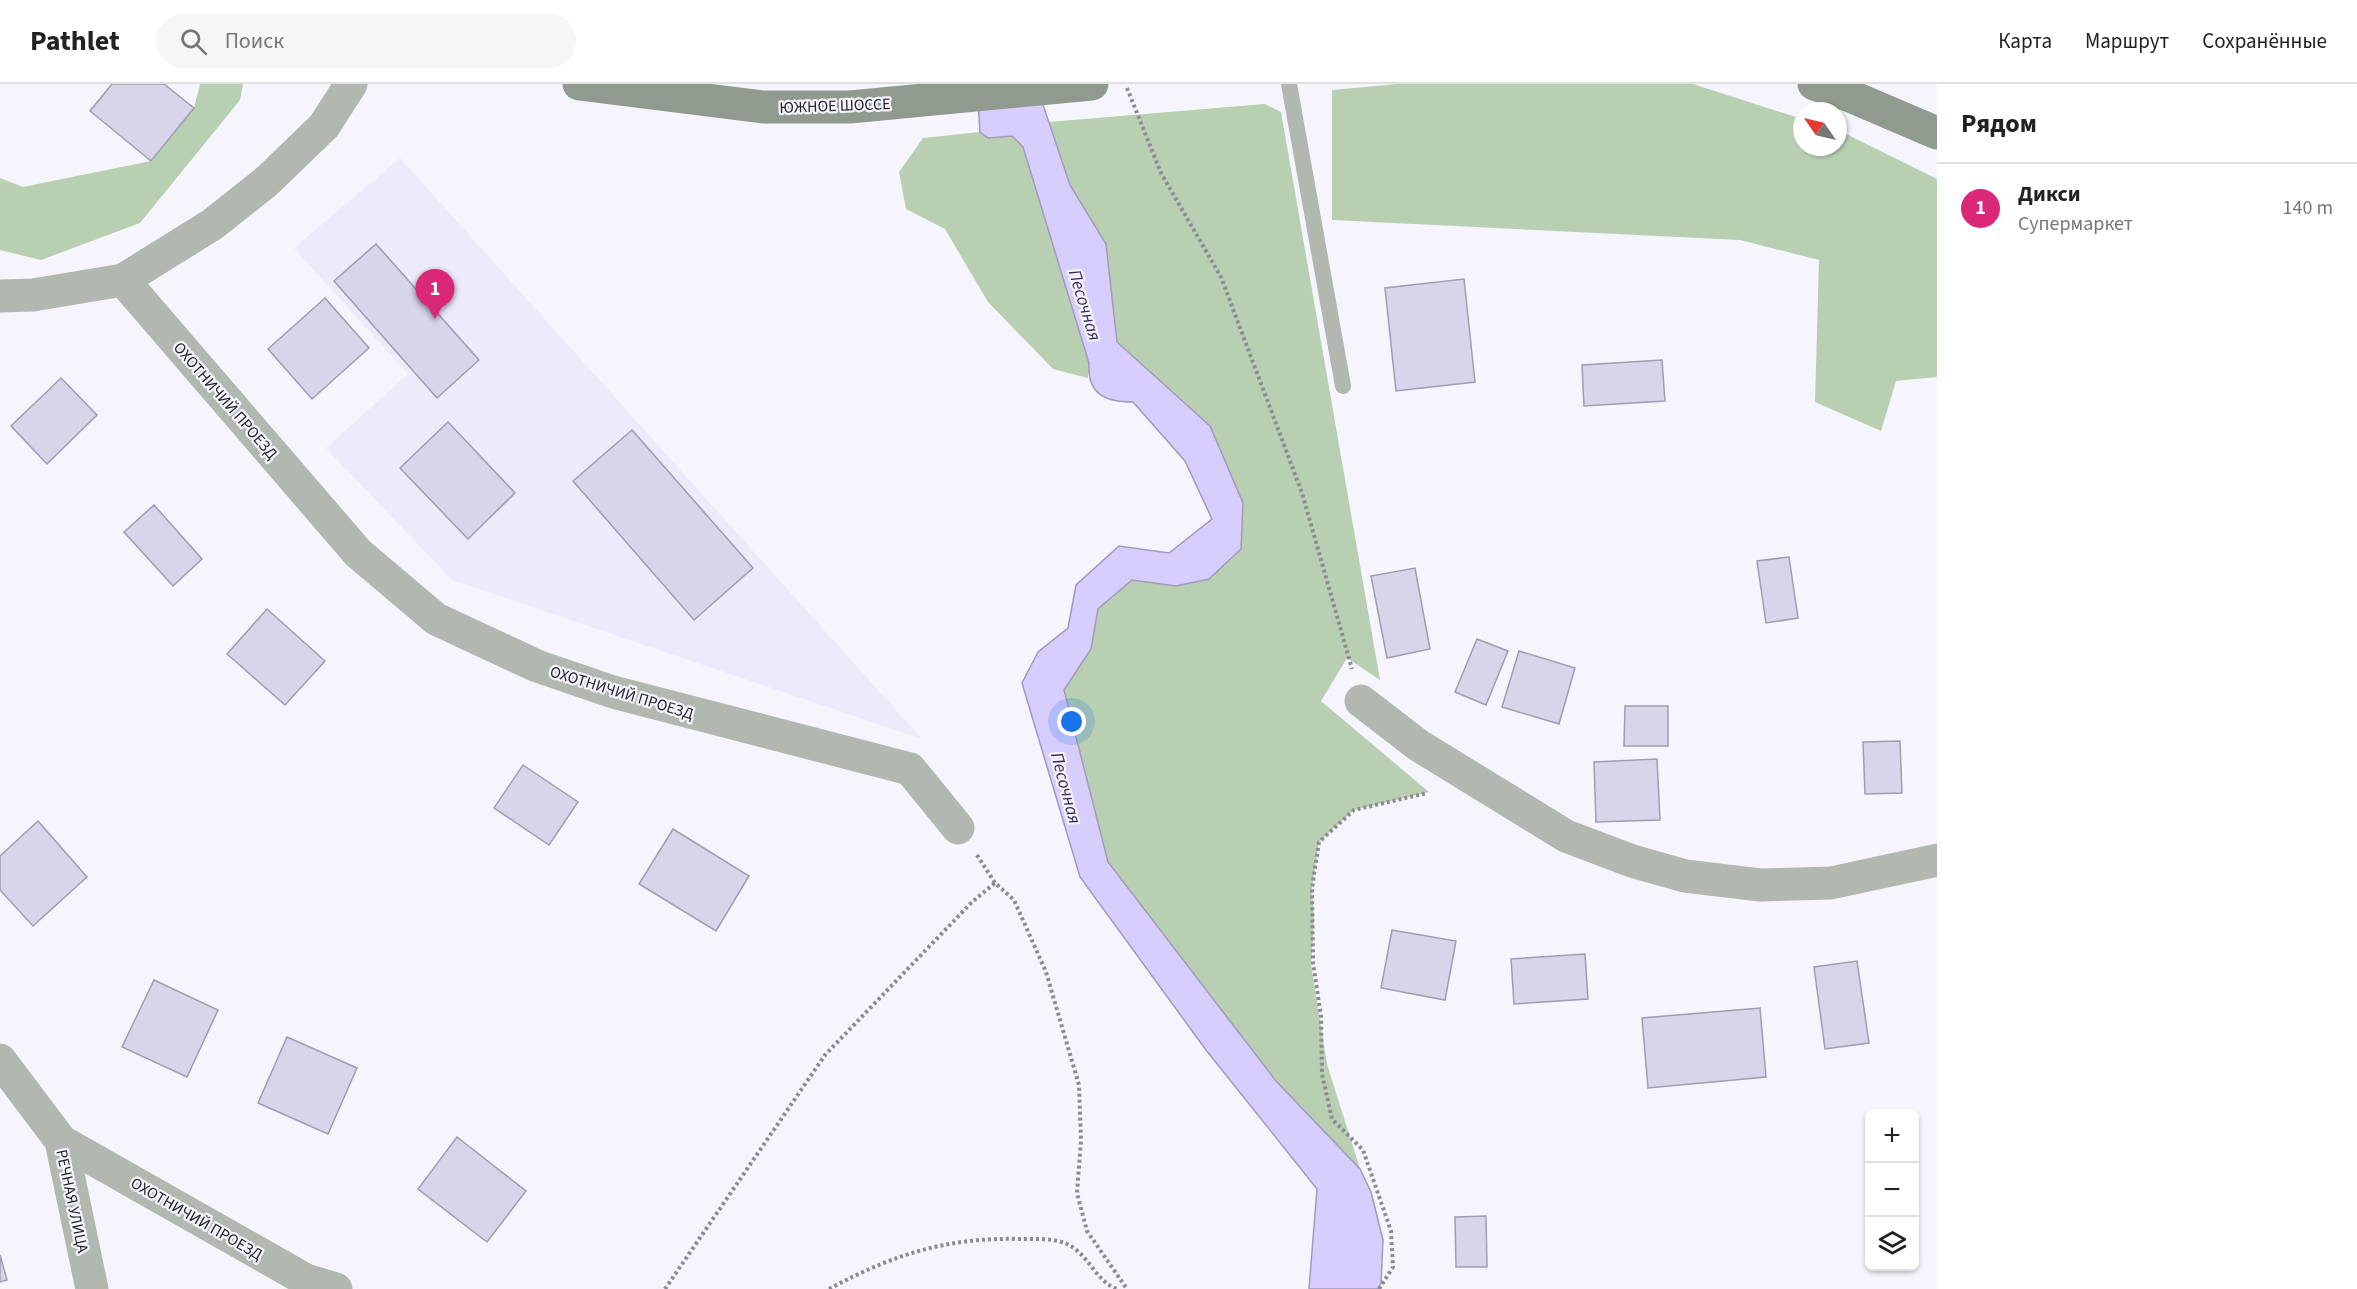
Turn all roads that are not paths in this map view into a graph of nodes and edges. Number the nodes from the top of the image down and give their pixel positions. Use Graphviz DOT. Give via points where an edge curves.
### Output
graph roads {
  1 [pos="351,84"];
  2 [pos="579,84"];
  3 [pos="1092,84"];
  4 [pos="1289,84"];
  5 [pos="1814,84"];
  6 [pos="1937,134"];
  7 [pos="123,280"];
  8 [pos="0,296"];
  9 [pos="1343,386"];
  10 [pos="1361,701"];
  11 [pos="958,828"];
  12 [pos="1937,861"];
  13 [pos="0,1060"];
  14 [pos="61,1141"];
  15 [pos="92,1289"];
  16 [pos="336,1289"];
  1 -- 7 [label="street" via="324,126 267,181 213,224"];
  2 -- 3 [label="main road, ЮЖНОЕ ШОССЕ" via="763,107 850,107"];
  4 -- 9 [label="lane"];
  5 -- 6 [label="main road"];
  7 -- 8 [label="street" via="33,295"];
  7 -- 11 [label="street, ОХОТНИЧИЙ ПРОЕЗД" via="358,553 436,619 537,666 613,692 910,769"];
  10 -- 12 [label="street" via="1419,746 1566,836 1685,876 1760,885 1831,883"];
  13 -- 14 [label="street, РЕЧНАЯ УЛИЦА"];
  14 -- 15 [label="street, РЕЧНАЯ УЛИЦА"];
  14 -- 16 [label="street, ОХОТНИЧИЙ ПРОЕЗД" via="306,1280"];
}
